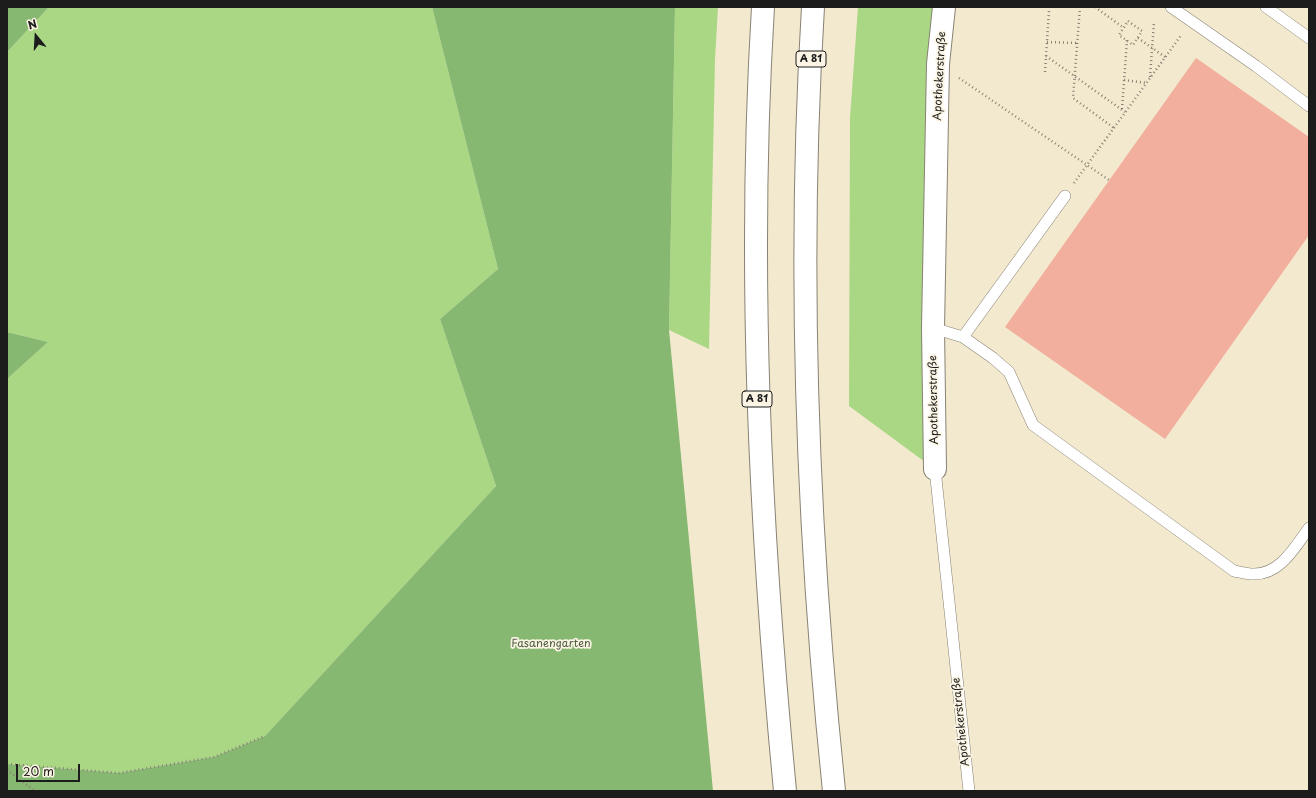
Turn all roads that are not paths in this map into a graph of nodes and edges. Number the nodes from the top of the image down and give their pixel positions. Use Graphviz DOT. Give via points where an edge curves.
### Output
graph roads {
  1 [pos="763,7"];
  2 [pos="813,7"];
  3 [pos="944,7"];
  4 [pos="1172,7"];
  5 [pos="1266,7"];
  6 [pos="1309,38"];
  7 [pos="1309,106"];
  8 [pos="1065,196"];
  9 [pos="933,328"];
  10 [pos="963,337"];
  11 [pos="935,469"];
  12 [pos="1309,528"];
  13 [pos="785,791"];
  14 [pos="834,791"];
  15 [pos="968,791"];
  1 -- 13 [label="main road, A 81" via="756,182 756,369 767,589"];
  2 -- 14 [label="main road, A 81" via="805,197 808,426 821,656"];
  3 -- 9 [label="main road, Apothekerstraße" via="938,64"];
  4 -- 7 [label="lane"];
  5 -- 6 [label="lane"];
  8 -- 10 [label="lane"];
  9 -- 10 [label="lane"];
  9 -- 11 [label="main road, Apothekerstraße"];
  10 -- 12 [label="lane" via="1009,372 1033,425 1234,571 1254,574 1271,570 1290,555"];
  11 -- 15 [label="lane, Apothekerstraße"];
}
